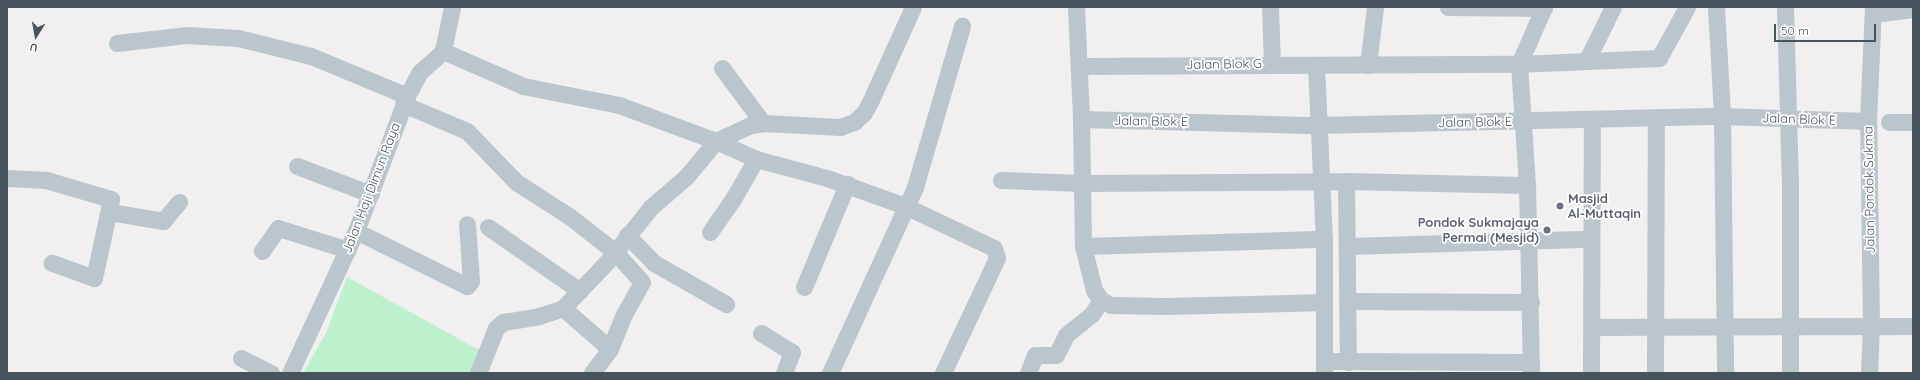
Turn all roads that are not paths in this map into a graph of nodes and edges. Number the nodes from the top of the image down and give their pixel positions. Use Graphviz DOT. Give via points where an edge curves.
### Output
graph roads {
  1 [pos="452,7"];
  2 [pos="913,7"];
  3 [pos="1076,7"];
  4 [pos="1270,7"];
  5 [pos="1375,7"];
  6 [pos="1448,7"];
  7 [pos="1544,7"];
  8 [pos="1613,7"];
  9 [pos="1687,7"];
  10 [pos="1716,7"];
  11 [pos="1785,7"];
  12 [pos="1913,9"];
  13 [pos="1873,10"];
  14 [pos="962,26"];
  15 [pos="117,43"];
  16 [pos="443,51"];
  17 [pos="1587,60"];
  18 [pos="1272,64"];
  19 [pos="1519,64"];
  20 [pos="1316,65"];
  21 [pos="1368,65"];
  22 [pos="1079,66"];
  23 [pos="722,68"];
  24 [pos="405,100"];
  25 [pos="1722,116"];
  26 [pos="1656,117"];
  27 [pos="1789,117"];
  28 [pos="1082,119"];
  29 [pos="1592,119"];
  30 [pos="1868,120"];
  31 [pos="1524,122"];
  32 [pos="1889,122"];
  33 [pos="1913,122"];
  34 [pos="763,123"];
  35 [pos="1317,125"];
  36 [pos="716,141"];
  37 [pos="756,159"];
  38 [pos="297,166"];
  39 [pos="7,178"];
  40 [pos="1001,180"];
  41 [pos="1346,181"];
  42 [pos="1081,183"];
  43 [pos="1322,183"];
  44 [pos="847,184"];
  45 [pos="1526,185"];
  46 [pos="371,194"];
  47 [pos="179,202"];
  48 [pos="906,206"];
  49 [pos="110,212"];
  50 [pos="467,224"];
  51 [pos="488,227"];
  52 [pos="356,231"];
  53 [pos="710,232"];
  54 [pos="627,235"];
  55 [pos="1324,239"];
  56 [pos="1590,239"];
  57 [pos="1528,242"];
  58 [pos="1083,246"];
  59 [pos="1348,246"];
  60 [pos="348,250"];
  61 [pos="262,252"];
  62 [pos="615,252"];
  63 [pos="52,263"];
  64 [pos="804,287"];
  65 [pos="580,291"];
  66 [pos="1101,300"];
  67 [pos="1347,301"];
  68 [pos="1324,302"];
  69 [pos="1531,302"];
  70 [pos="726,304"];
  71 [pos="563,308"];
  72 [pos="1789,324"];
  73 [pos="1655,325"];
  74 [pos="1725,325"];
  75 [pos="1871,326"];
  76 [pos="1913,326"];
  77 [pos="1592,327"];
  78 [pos="760,333"];
  79 [pos="610,349"];
  80 [pos="240,358"];
  81 [pos="1348,362"];
  82 [pos="1324,367"];
  83 [pos="1444,367"];
  84 [pos="1531,367"];
  85 [pos="1386,368"];
  86 [pos="271,373"];
  87 [pos="290,373"];
  88 [pos="478,373"];
  89 [pos="592,373"];
  90 [pos="784,373"];
  91 [pos="830,373"];
  92 [pos="943,373"];
  93 [pos="1028,373"];
  94 [pos="1591,373"];
  95 [pos="1655,373"];
  96 [pos="1726,373"];
  97 [pos="1790,373"];
  98 [pos="1869,373"];
  1 -- 16 [label="street"];
  2 -- 34 [label="street" via="870,102 864,113 854,122 840,127"];
  3 -- 22 [label="street"];
  4 -- 18 [label="street"];
  5 -- 21 [label="street"];
  6 -- 7 [label="street"];
  7 -- 19 [label="street"];
  8 -- 17 [label="street"];
  9 -- 17 [label="street, Jalan Blok G" via="1659,58"];
  10 -- 25 [label="street"];
  11 -- 27 [label="street"];
  12 -- 13 [label="street"];
  13 -- 30 [label="street, Jalan Pondok Sukma"];
  14 -- 48 [label="street" via="924,163"];
  15 -- 24 [label="street" via="186,35 238,38 311,56"];
  16 -- 24 [label="street, Jalan Haji Dimun Raya" via="424,67"];
  16 -- 36 [label="street" via="523,86 620,105"];
  17 -- 19 [label="street, Jalan Blok G"];
  18 -- 20 [label="street, Jalan Blok G"];
  18 -- 22 [label="street, Jalan Blok G"];
  19 -- 21 [label="street, Jalan Blok G"];
  19 -- 31 [label="street"];
  20 -- 21 [label="street, Jalan Blok G"];
  20 -- 35 [label="street"];
  22 -- 28 [label="street"];
  23 -- 34 [label="street"];
  24 -- 46 [label="street, Jalan Haji Dimun Raya"];
  24 -- 62 [label="street" via="462,128 516,182 569,216"];
  25 -- 26 [label="street, Jalan Blok E"];
  25 -- 27 [label="street, Jalan Blok E"];
  25 -- 74 [label="street"];
  26 -- 29 [label="street, Jalan Blok E"];
  26 -- 73 [label="street"];
  27 -- 30 [label="street, Jalan Blok E"];
  27 -- 72 [label="street"];
  28 -- 35 [label="street, Jalan Blok E"];
  28 -- 42 [label="street"];
  29 -- 31 [label="street, Jalan Blok E"];
  29 -- 56 [label="street"];
  30 -- 75 [label="street, Jalan Pondok Sukma"];
  31 -- 35 [label="street, Jalan Blok E"];
  31 -- 45 [label="street"];
  32 -- 33 [label="street"];
  34 -- 36 [label="street" via="752,125"];
  35 -- 43 [label="street"];
  36 -- 37 [label="street"];
  36 -- 54 [label="street" via="686,177 651,207"];
  37 -- 44 [label="street"];
  37 -- 53 [label="street"];
  38 -- 46 [label="street"];
  39 -- 49 [label="street" via="46,180 109,198 112,201"];
  40 -- 42 [label="street"];
  41 -- 43 [label="street"];
  41 -- 45 [label="street"];
  41 -- 59 [label="street"];
  42 -- 43 [label="street"];
  42 -- 58 [label="street"];
  43 -- 55 [label="street"];
  44 -- 48 [label="street"];
  44 -- 64 [label="street"];
  45 -- 57 [label="street"];
  46 -- 52 [label="street, Jalan Haji Dimun Raya"];
  47 -- 49 [label="street" via="163,221"];
  48 -- 91 [label="street"];
  48 -- 92 [label="street" via="994,248 997,253"];
  49 -- 63 [label="street" via="94,278"];
  50 -- 52 [label="street" via="472,281 467,286"];
  51 -- 65 [label="street"];
  52 -- 60 [label="street, Jalan Haji Dimun Raya"];
  54 -- 62 [label="street"];
  54 -- 70 [label="street" via="654,263"];
  55 -- 58 [label="street"];
  55 -- 68 [label="street"];
  56 -- 57 [label="street"];
  56 -- 77 [label="street"];
  57 -- 59 [label="street"];
  57 -- 69 [label="street"];
  58 -- 66 [label="street" via="1094,290"];
  59 -- 67 [label="street"];
  60 -- 61 [label="street" via="278,228"];
  60 -- 87 [label="street, Jalan Haji Dimun Raya"];
  62 -- 65 [label="street"];
  62 -- 79 [label="street" via="642,282 624,314"];
  65 -- 71 [label="street"];
  66 -- 68 [label="street" via="1111,305 1165,306"];
  66 -- 93 [label="street" via="1092,314 1066,335 1056,355 1035,355"];
  67 -- 69 [label="street"];
  67 -- 81 [label="street"];
  68 -- 82 [label="street"];
  69 -- 84 [label="street"];
  71 -- 79 [label="street"];
  71 -- 88 [label="street" via="540,316 503,322 496,328"];
  72 -- 74 [label="street"];
  72 -- 75 [label="street"];
  72 -- 97 [label="street"];
  73 -- 74 [label="street"];
  73 -- 77 [label="street"];
  73 -- 95 [label="street"];
  74 -- 96 [label="street"];
  75 -- 76 [label="street"];
  75 -- 98 [label="street, Jalan Pondok Sukma"];
  77 -- 94 [label="street"];
  78 -- 90 [label="street" via="792,352"];
  79 -- 89 [label="street"];
  80 -- 86 [label="street"];
  81 -- 82 [label="street"];
  81 -- 85 [label="street"];
  83 -- 84 [label="street"];
  83 -- 85 [label="street"];
}
